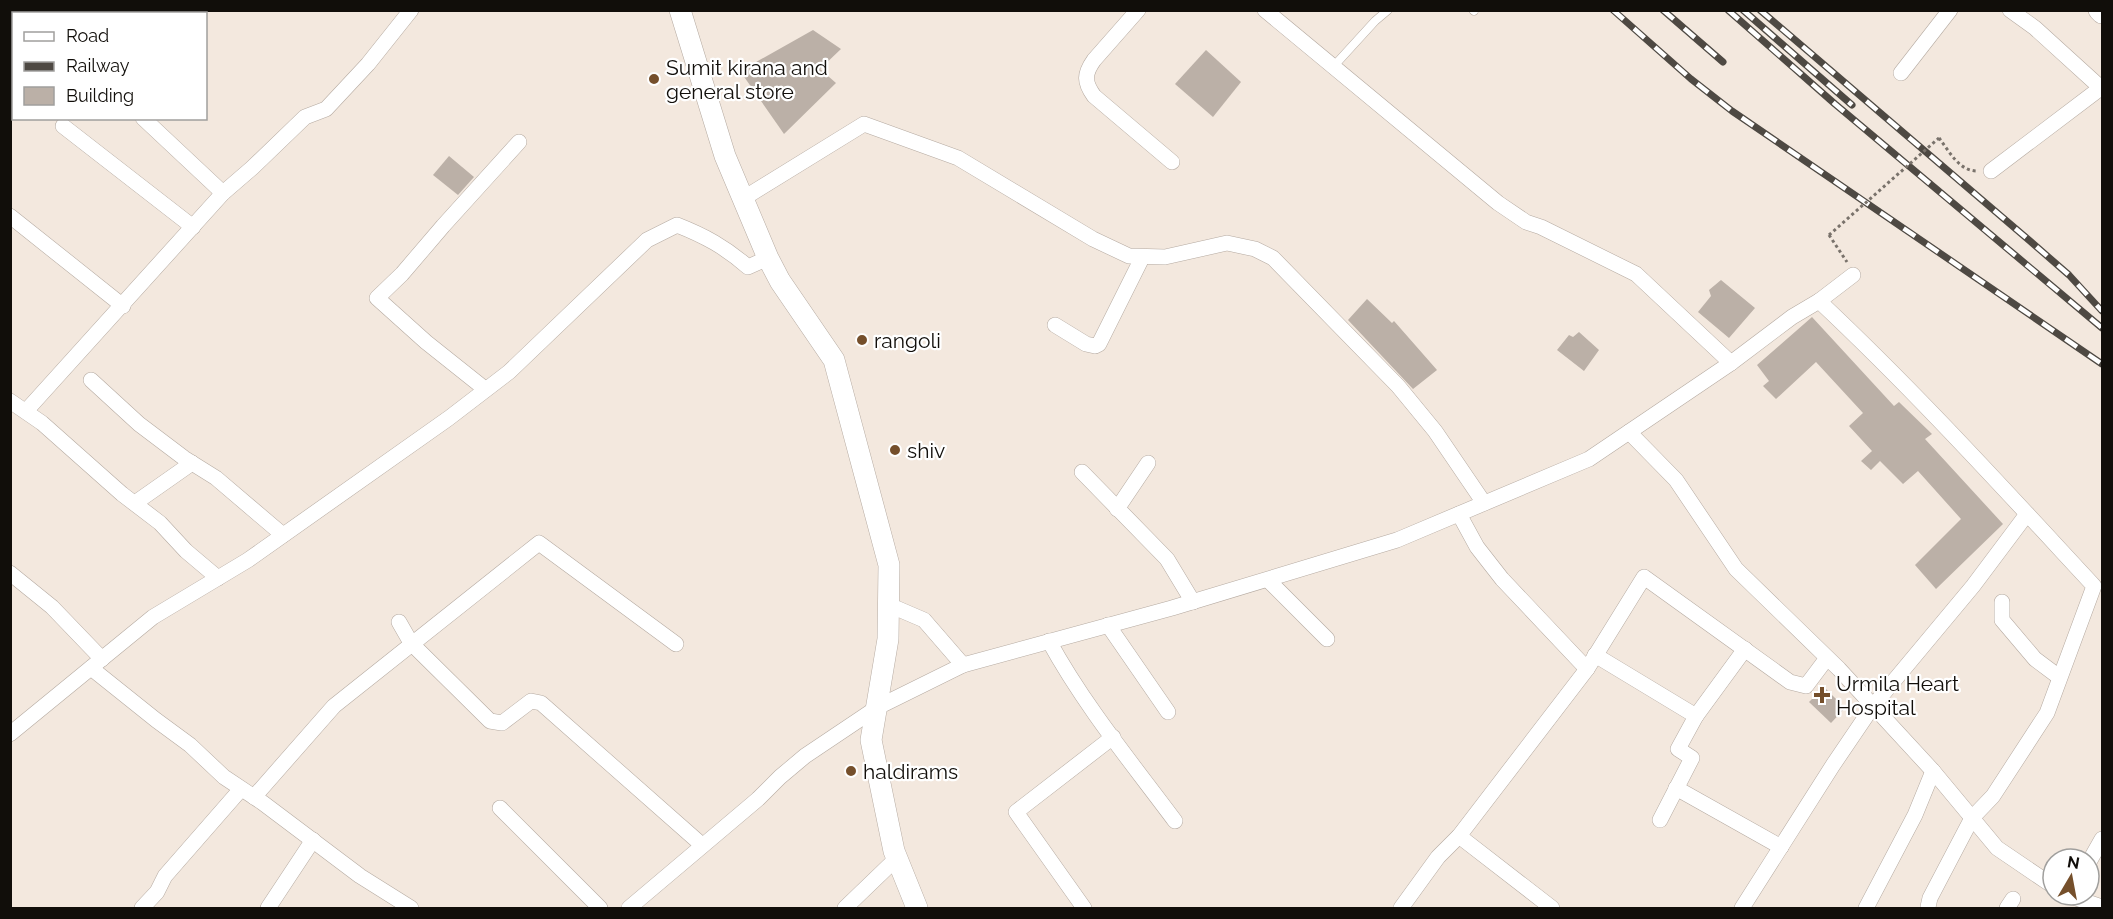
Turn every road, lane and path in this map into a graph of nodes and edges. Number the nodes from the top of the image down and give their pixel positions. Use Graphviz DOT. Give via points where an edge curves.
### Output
graph roads {
  1 [pos="411,10"];
  2 [pos="680,10"];
  3 [pos="1138,10"];
  4 [pos="1265,10"];
  5 [pos="1388,10"];
  6 [pos="1950,10"];
  7 [pos="2010,10"];
  8 [pos="1333,67"];
  9 [pos="1901,73"];
  10 [pos="2102,87"];
  11 [pos="145,120"];
  12 [pos="63,126"];
  13 [pos="519,142"];
  14 [pos="1172,162"];
  15 [pos="1991,171"];
  16 [pos="222,193"];
  17 [pos="744,198"];
  18 [pos="10,216"];
  19 [pos="193,227"];
  20 [pos="768,258"];
  21 [pos="1142,258"];
  22 [pos="1853,275"];
  23 [pos="1820,301"];
  24 [pos="123,306"];
  25 [pos="1055,325"];
  26 [pos="1731,363"];
  27 [pos="91,380"];
  28 [pos="485,389"];
  29 [pos="10,401"];
  30 [pos="26,411"];
  31 [pos="1629,432"];
  32 [pos="192,463"];
  33 [pos="1148,463"];
  34 [pos="1082,472"];
  35 [pos="1484,503"];
  36 [pos="135,504"];
  37 [pos="1117,509"];
  38 [pos="1459,514"];
  39 [pos="2027,514"];
  40 [pos="283,535"];
  41 [pos="10,573"];
  42 [pos="218,578"];
  43 [pos="1268,580"];
  44 [pos="1193,602"];
  45 [pos="2002,602"];
  46 [pos="889,605"];
  47 [pos="399,622"];
  48 [pos="1108,625"];
  49 [pos="1328,639"];
  50 [pos="1049,641"];
  51 [pos="411,643"];
  52 [pos="676,644"];
  53 [pos="1745,649"];
  54 [pos="1595,655"];
  55 [pos="1827,658"];
  56 [pos="96,663"];
  57 [pos="963,665"];
  58 [pos="1587,669"];
  59 [pos="2059,678"];
  60 [pos="1873,706"];
  61 [pos="878,707"];
  62 [pos="1168,712"];
  63 [pos="1696,716"];
  64 [pos="10,734"];
  65 [pos="1113,737"];
  66 [pos="1933,771"];
  67 [pos="1676,788"];
  68 [pos="248,793"];
  69 [pos="500,808"];
  70 [pos="1972,818"];
  71 [pos="1660,820"];
  72 [pos="1175,821"];
  73 [pos="1459,836"];
  74 [pos="314,840"];
  75 [pos="702,845"];
  76 [pos="1781,847"];
  77 [pos="897,858"];
  78 [pos="2041,878"];
  79 [pos="1928,907"];
  80 [pos="142,909"];
  81 [pos="268,909"];
  82 [pos="411,909"];
  83 [pos="600,909"];
  84 [pos="629,909"];
  85 [pos="845,909"];
  86 [pos="917,909"];
  87 [pos="1084,909"];
  88 [pos="1401,909"];
  89 [pos="1552,909"];
  90 [pos="1742,909"];
  91 [pos="1866,909"];
  1 -- 16 [label="street" via="326,109 305,117"];
  2 -- 17 [label="main road" via="724,156"];
  3 -- 14 [label="street" via="1094,60 1085,77 1094,96"];
  4 -- 8 [label="street"];
  5 -- 8 [label="lane"];
  6 -- 9 [label="street"];
  7 -- 10 [label="street"];
  8 -- 26 [label="street" via="1526,222 1636,274"];
  10 -- 15 [label="street"];
  11 -- 16 [label="street"];
  12 -- 19 [label="street"];
  13 -- 28 [label="street" via="377,298"];
  15 -- 22 [label="path, bridge" via="1971,171 1961,166 1939,138 1829,236"];
  16 -- 19 [label="street"];
  17 -- 20 [label="main road"];
  17 -- 21 [label="street" via="864,124 958,158 1093,239"];
  18 -- 24 [label="street"];
  19 -- 24 [label="street"];
  20 -- 28 [label="street" via="748,267 705,236 677,225 647,240 509,372"];
  20 -- 46 [label="main road" via="834,360 889,565"];
  21 -- 25 [label="street" via="1099,344 1090,346"];
  21 -- 35 [label="street" via="1165,257 1227,243 1273,258 1398,386 1435,431"];
  22 -- 23 [label="street"];
  23 -- 26 [label="street"];
  23 -- 39 [label="street"];
  24 -- 30 [label="street"];
  26 -- 31 [label="street"];
  27 -- 32 [label="street" via="139,424"];
  28 -- 40 [label="street"];
  29 -- 30 [label="street"];
  30 -- 36 [label="street"];
  31 -- 35 [label="street" via="1589,459"];
  31 -- 55 [label="street" via="1676,480 1736,569"];
  32 -- 36 [label="street"];
  32 -- 40 [label="street" via="216,478"];
  33 -- 37 [label="street"];
  34 -- 37 [label="street"];
  35 -- 38 [label="street"];
  36 -- 42 [label="street"];
  37 -- 44 [label="street" via="1167,559"];
  38 -- 43 [label="street" via="1397,540"];
  38 -- 58 [label="street" via="1502,579"];
  39 -- 59 [label="street" via="2094,586"];
  39 -- 60 [label="street"];
  40 -- 42 [label="street"];
  41 -- 56 [label="street" via="52,607"];
  42 -- 56 [label="street" via="153,618"];
  43 -- 44 [label="street"];
  43 -- 49 [label="street"];
  44 -- 48 [label="street"];
  45 -- 59 [label="street" via="2002,620 2035,659"];
  46 -- 57 [label="street" via="924,620"];
  46 -- 61 [label="main road"];
  47 -- 51 [label="street"];
  48 -- 50 [label="street"];
  48 -- 62 [label="street"];
  50 -- 57 [label="street"];
  50 -- 65 [label="street"];
  51 -- 52 [label="street" via="539,543"];
  51 -- 68 [label="street" via="334,706"];
  51 -- 75 [label="street" via="490,721 502,723 531,701 541,702"];
  53 -- 54 [label="street" via="1644,577"];
  53 -- 55 [label="street" via="1790,682 1806,686"];
  53 -- 63 [label="street"];
  54 -- 58 [label="street"];
  54 -- 63 [label="street"];
  55 -- 60 [label="street"];
  56 -- 64 [label="street"];
  56 -- 68 [label="street" via="156,720"];
  57 -- 61 [label="street"];
  58 -- 73 [label="street"];
  59 -- 70 [label="street" via="2047,713 1993,796"];
  60 -- 66 [label="street"];
  60 -- 76 [label="street"];
  61 -- 75 [label="street" via="805,756"];
  61 -- 77 [label="main road" via="871,740"];
  63 -- 67 [label="street" via="1678,749 1692,758"];
  65 -- 72 [label="street"];
  65 -- 87 [label="street" via="1016,812"];
  66 -- 70 [label="street"];
  66 -- 91 [label="street" via="1915,815"];
  67 -- 71 [label="street"];
  67 -- 76 [label="street"];
  68 -- 74 [label="street"];
  68 -- 80 [label="street" via="165,876"];
  69 -- 83 [label="street"];
  70 -- 78 [label="street" via="1997,848"];
  70 -- 79 [label="street"];
  73 -- 88 [label="street" via="1437,857"];
  73 -- 89 [label="street"];
  74 -- 81 [label="street"];
  74 -- 82 [label="street"];
  75 -- 84 [label="street"];
  76 -- 90 [label="street"];
  77 -- 85 [label="street"];
  77 -- 86 [label="main road"];
}
